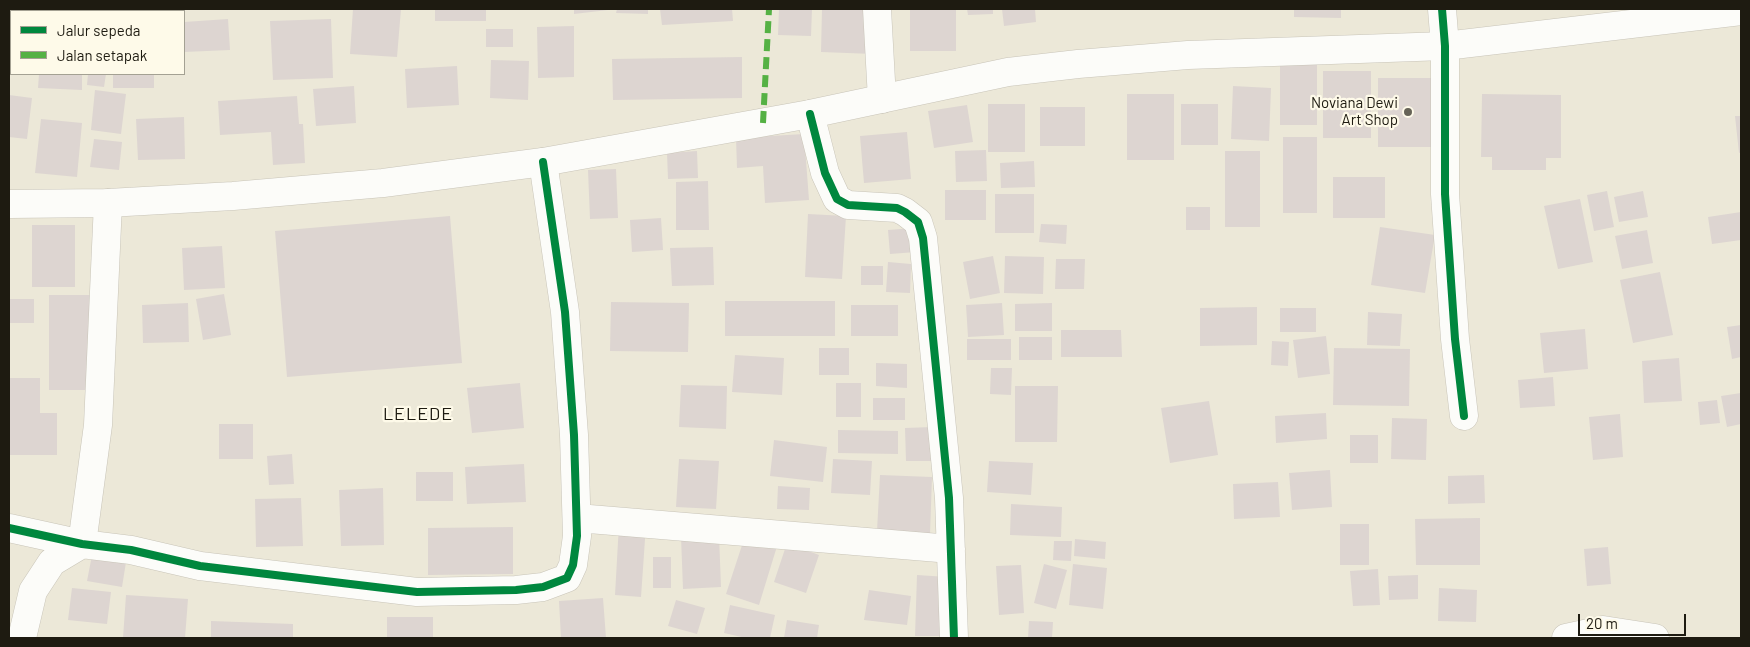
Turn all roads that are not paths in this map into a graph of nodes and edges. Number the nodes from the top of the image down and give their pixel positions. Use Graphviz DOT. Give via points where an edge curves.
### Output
graph roads {
  1 [pos="877,9"];
  2 [pos="1442,9"];
  3 [pos="1741,11"];
  4 [pos="1445,46"];
  5 [pos="882,99"];
  6 [pos="810,114"];
  7 [pos="543,162"];
  8 [pos="108,203"];
  9 [pos="9,204"];
  10 [pos="1464,416"];
  11 [pos="577,518"];
  12 [pos="9,528"];
  13 [pos="82,544"];
  14 [pos="951,549"];
  15 [pos="22,638"];
  16 [pos="954,638"];
  17 [pos="1566,638"];
  18 [pos="1655,638"];
  1 -- 5 [label="street"];
  2 -- 4 [label="street"];
  3 -- 4 [label="street"];
  4 -- 5 [label="street" via="1188,55 1078,64 1008,72"];
  4 -- 10 [label="street" via="1445,194"];
  5 -- 6 [label="street"];
  6 -- 7 [label="street"];
  6 -- 14 [label="street" via="825,174 837,198 848,205 896,208 918,222 923,238 949,498"];
  7 -- 8 [label="street" via="383,183"];
  7 -- 11 [label="street" via="565,312"];
  8 -- 9 [label="street"];
  8 -- 13 [label="street" via="98,425"];
  11 -- 13 [label="street" via="575,556 567,578 543,587 516,590 417,592 200,566 131,550"];
  11 -- 14 [label="street"];
  12 -- 13 [label="street"];
  13 -- 15 [label="street" via="52,562 33,591"];
  14 -- 16 [label="street"];
  17 -- 18 [label="street" via="1603,630"];
}
